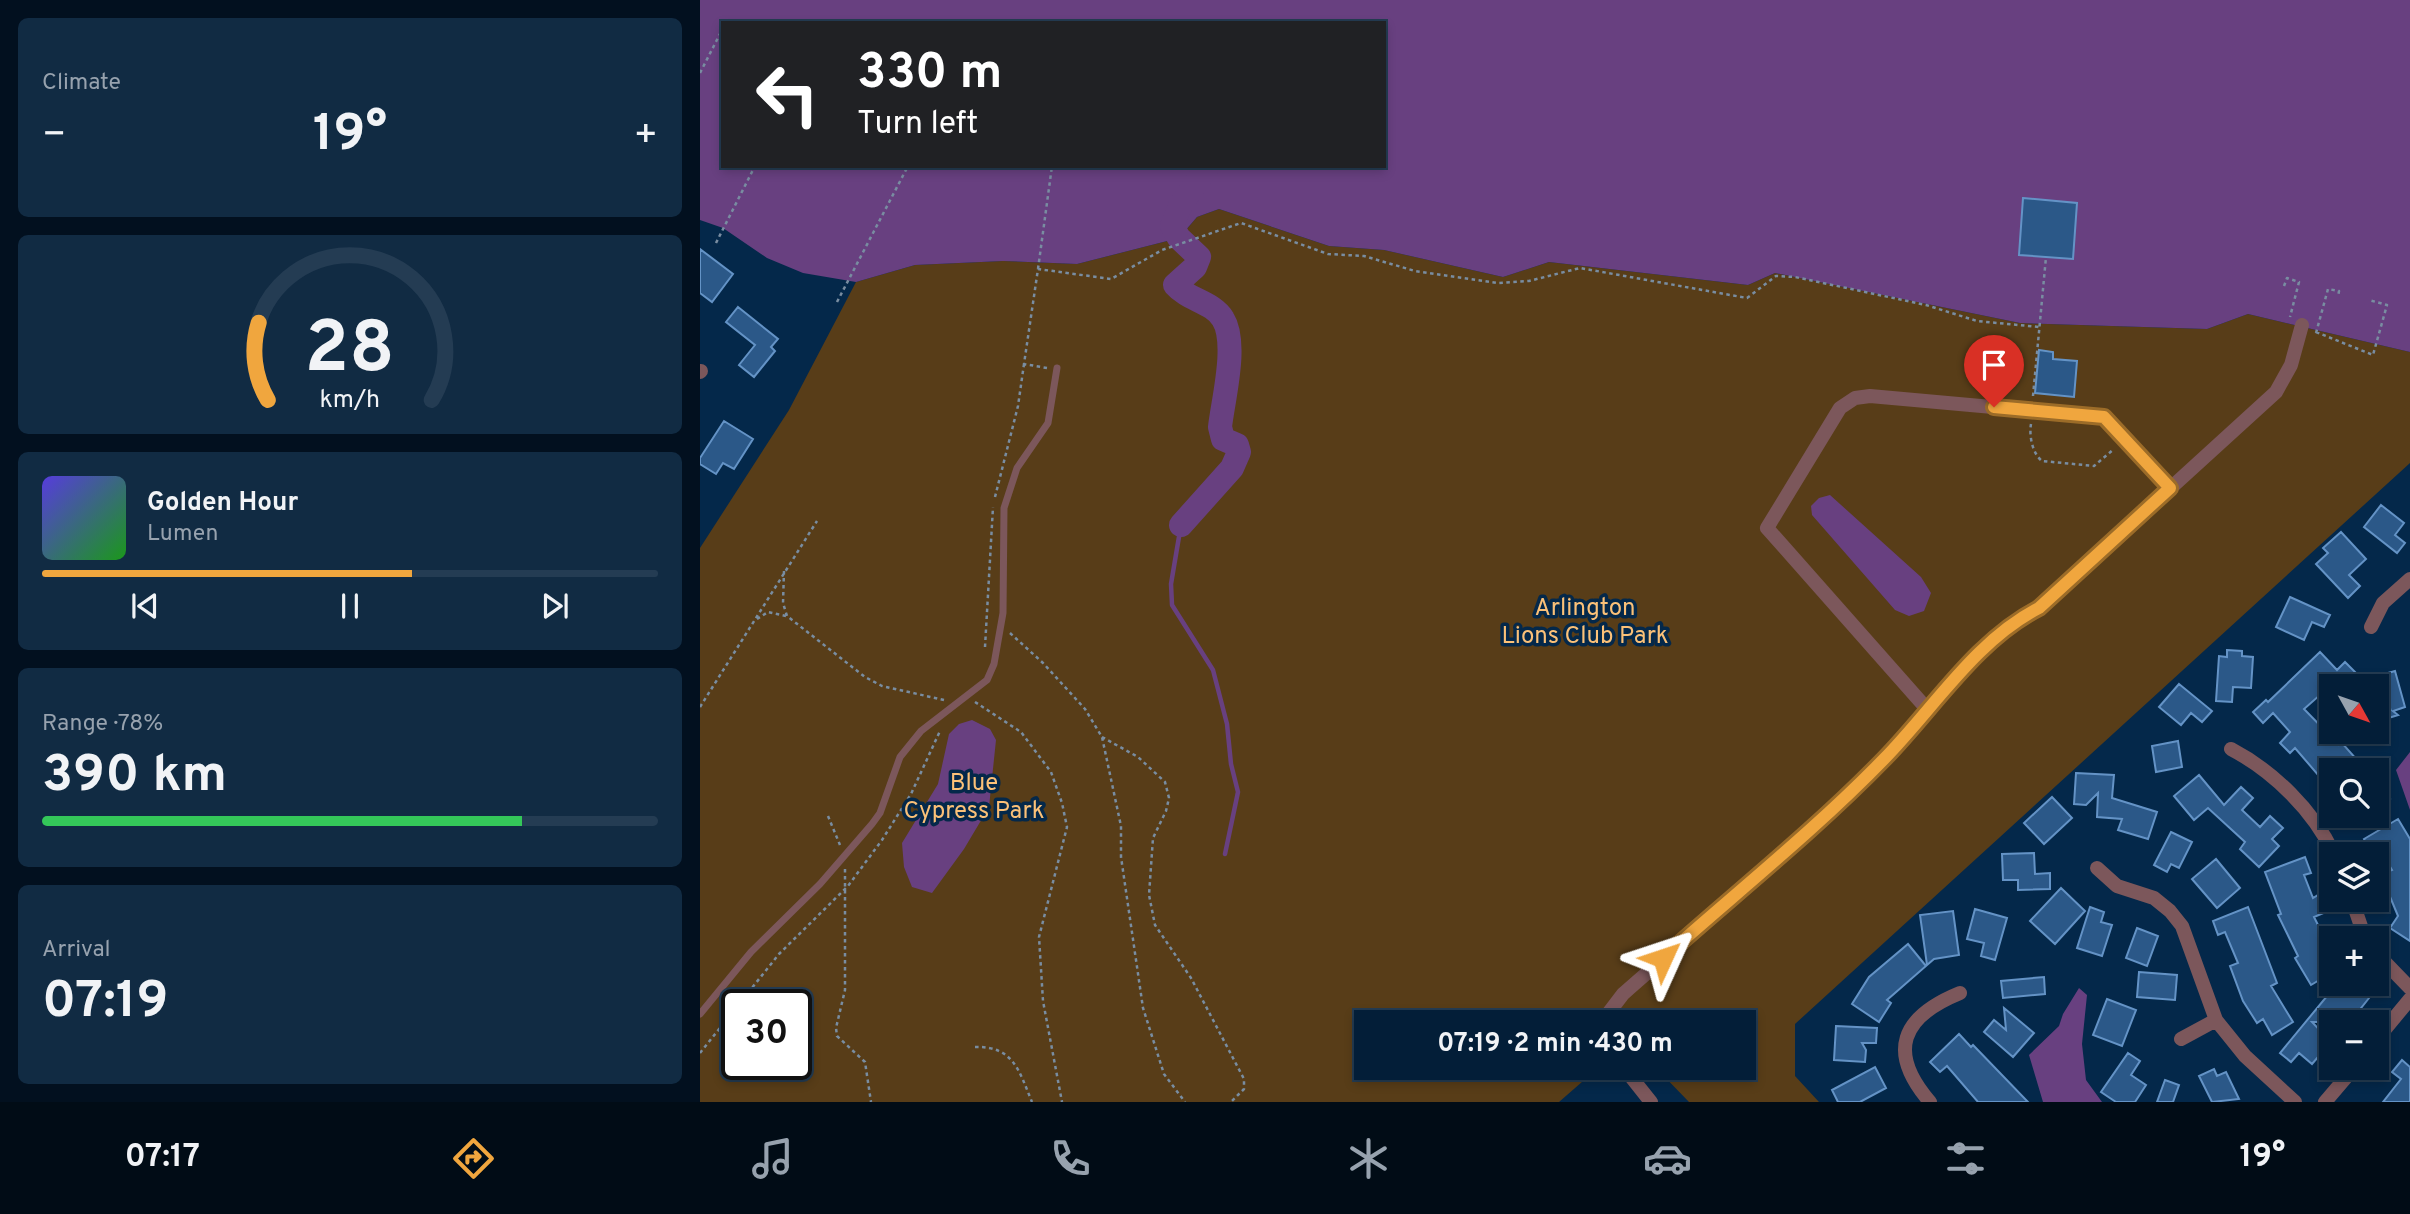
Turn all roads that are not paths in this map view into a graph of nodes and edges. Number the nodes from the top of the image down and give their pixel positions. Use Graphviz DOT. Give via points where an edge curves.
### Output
graph roads {
  1 [pos="2302,327"];
  2 [pos="1057,369"];
  3 [pos="2170,488"];
  4 [pos="2410,579"];
  5 [pos="2371,627"];
  6 [pos="1927,709"];
  7 [pos="2231,749"];
  8 [pos="2328,842"];
  9 [pos="2097,868"];
  10 [pos="2389,966"];
  11 [pos="2410,988"];
  12 [pos="1960,993"];
  13 [pos="2410,999"];
  14 [pos="1611,1010"];
  15 [pos="700,1014"];
  16 [pos="2216,1020"];
  17 [pos="2389,1024"];
  18 [pos="2181,1039"];
  19 [pos="1634,1080"];
  20 [pos="2344,1080"];
  21 [pos="1651,1102"];
  22 [pos="1930,1102"];
  23 [pos="2295,1102"];
  24 [pos="2325,1102"];
  1 -- 3 [label="street" via="2291,365 2276,391"];
  2 -- 15 [label="lane" via="1048,423 1017,468 1004,508 1001,625 987,680 921,731 900,757 880,813"];
  3 -- 6 [label="street" via="2039,608 2014,621"];
  3 -- 6 [label="street" via="2104,417 1870,396 1855,398 1840,408 1768,528"];
  4 -- 5 [label="street" via="2383,603"];
  6 -- 14 [label="street" via="1855,787 1623,994"];
  7 -- 8 [label="street" via="2259,764 2295,799"];
  9 -- 16 [label="street" via="2117,886 2154,898 2182,926"];
  10 -- 11 [label="street"];
  12 -- 22 [label="street" via="1920,1015 1907,1039 1908,1071"];
  13 -- 17 [label="street"];
  16 -- 18 [label="street"];
  16 -- 23 [label="street" via="2245,1056"];
  19 -- 21 [label="street"];
  20 -- 24 [label="street"];
}
